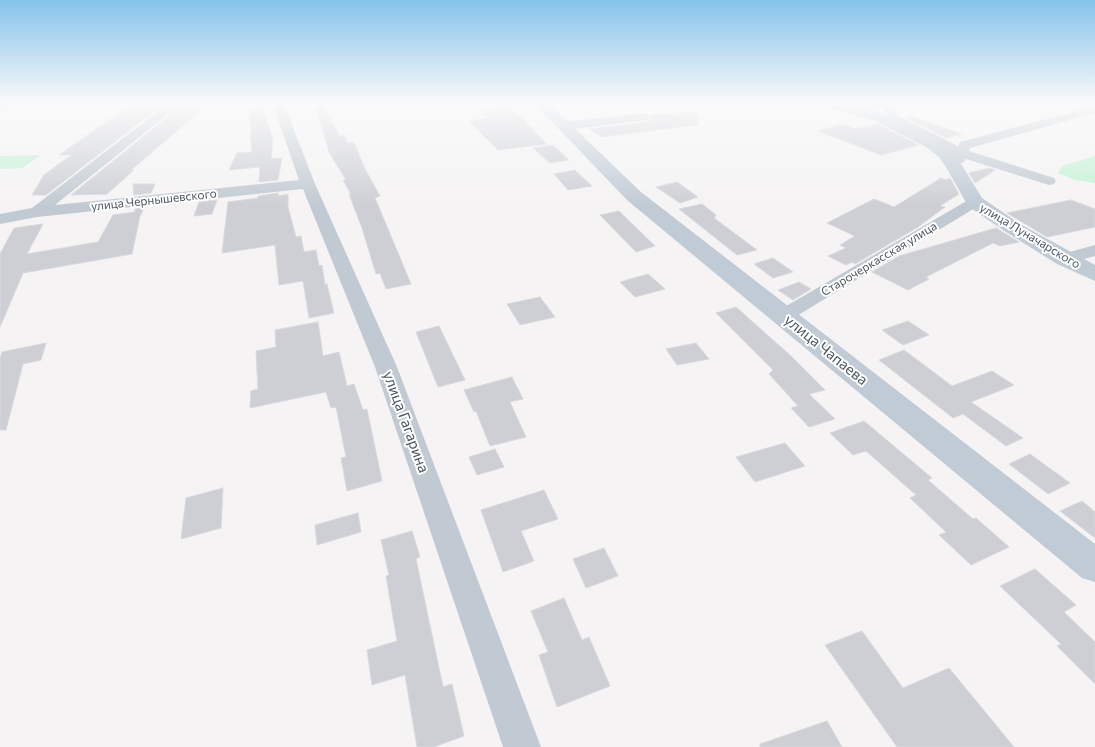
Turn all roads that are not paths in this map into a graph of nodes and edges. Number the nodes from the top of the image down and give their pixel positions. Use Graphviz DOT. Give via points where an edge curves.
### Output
graph roads {
  1 [pos="133,137"];
  2 [pos="291,137"];
  3 [pos="575,137"];
  4 [pos="920,137"];
  5 [pos="923,137"];
  6 [pos="996,137"];
  7 [pos="958,159"];
  8 [pos="1049,181"];
  9 [pos="308,184"];
  10 [pos="975,202"];
  11 [pos="37,212"];
  12 [pos="0,219"];
  13 [pos="1095,250"];
  14 [pos="1065,259"];
  15 [pos="1095,274"];
  16 [pos="783,316"];
  17 [pos="1095,566"];
  18 [pos="522,747"];
  1 -- 11 [label="street"];
  2 -- 9 [label="street, улица Гагарина"];
  3 -- 16 [label="main road, улица Чапаева" via="634,196"];
  4 -- 7 [label="main road, улица Луначарского"];
  5 -- 7 [label="street"];
  6 -- 7 [label="street" via="964,146"];
  7 -- 8 [label="street"];
  7 -- 10 [label="main road, улица Луначарского"];
  9 -- 11 [label="street, улица Чернышевского"];
  9 -- 18 [label="street, улица Гагарина" via="386,367"];
  10 -- 14 [label="main road, улица Луначарского"];
  10 -- 16 [label="street, Старочеркасская улица"];
  11 -- 12 [label="street, улица Чернышевского"];
  13 -- 14 [label="street"];
  14 -- 15 [label="main road, улица Луначарского"];
  16 -- 17 [label="main road, улица Чапаева"];
}
